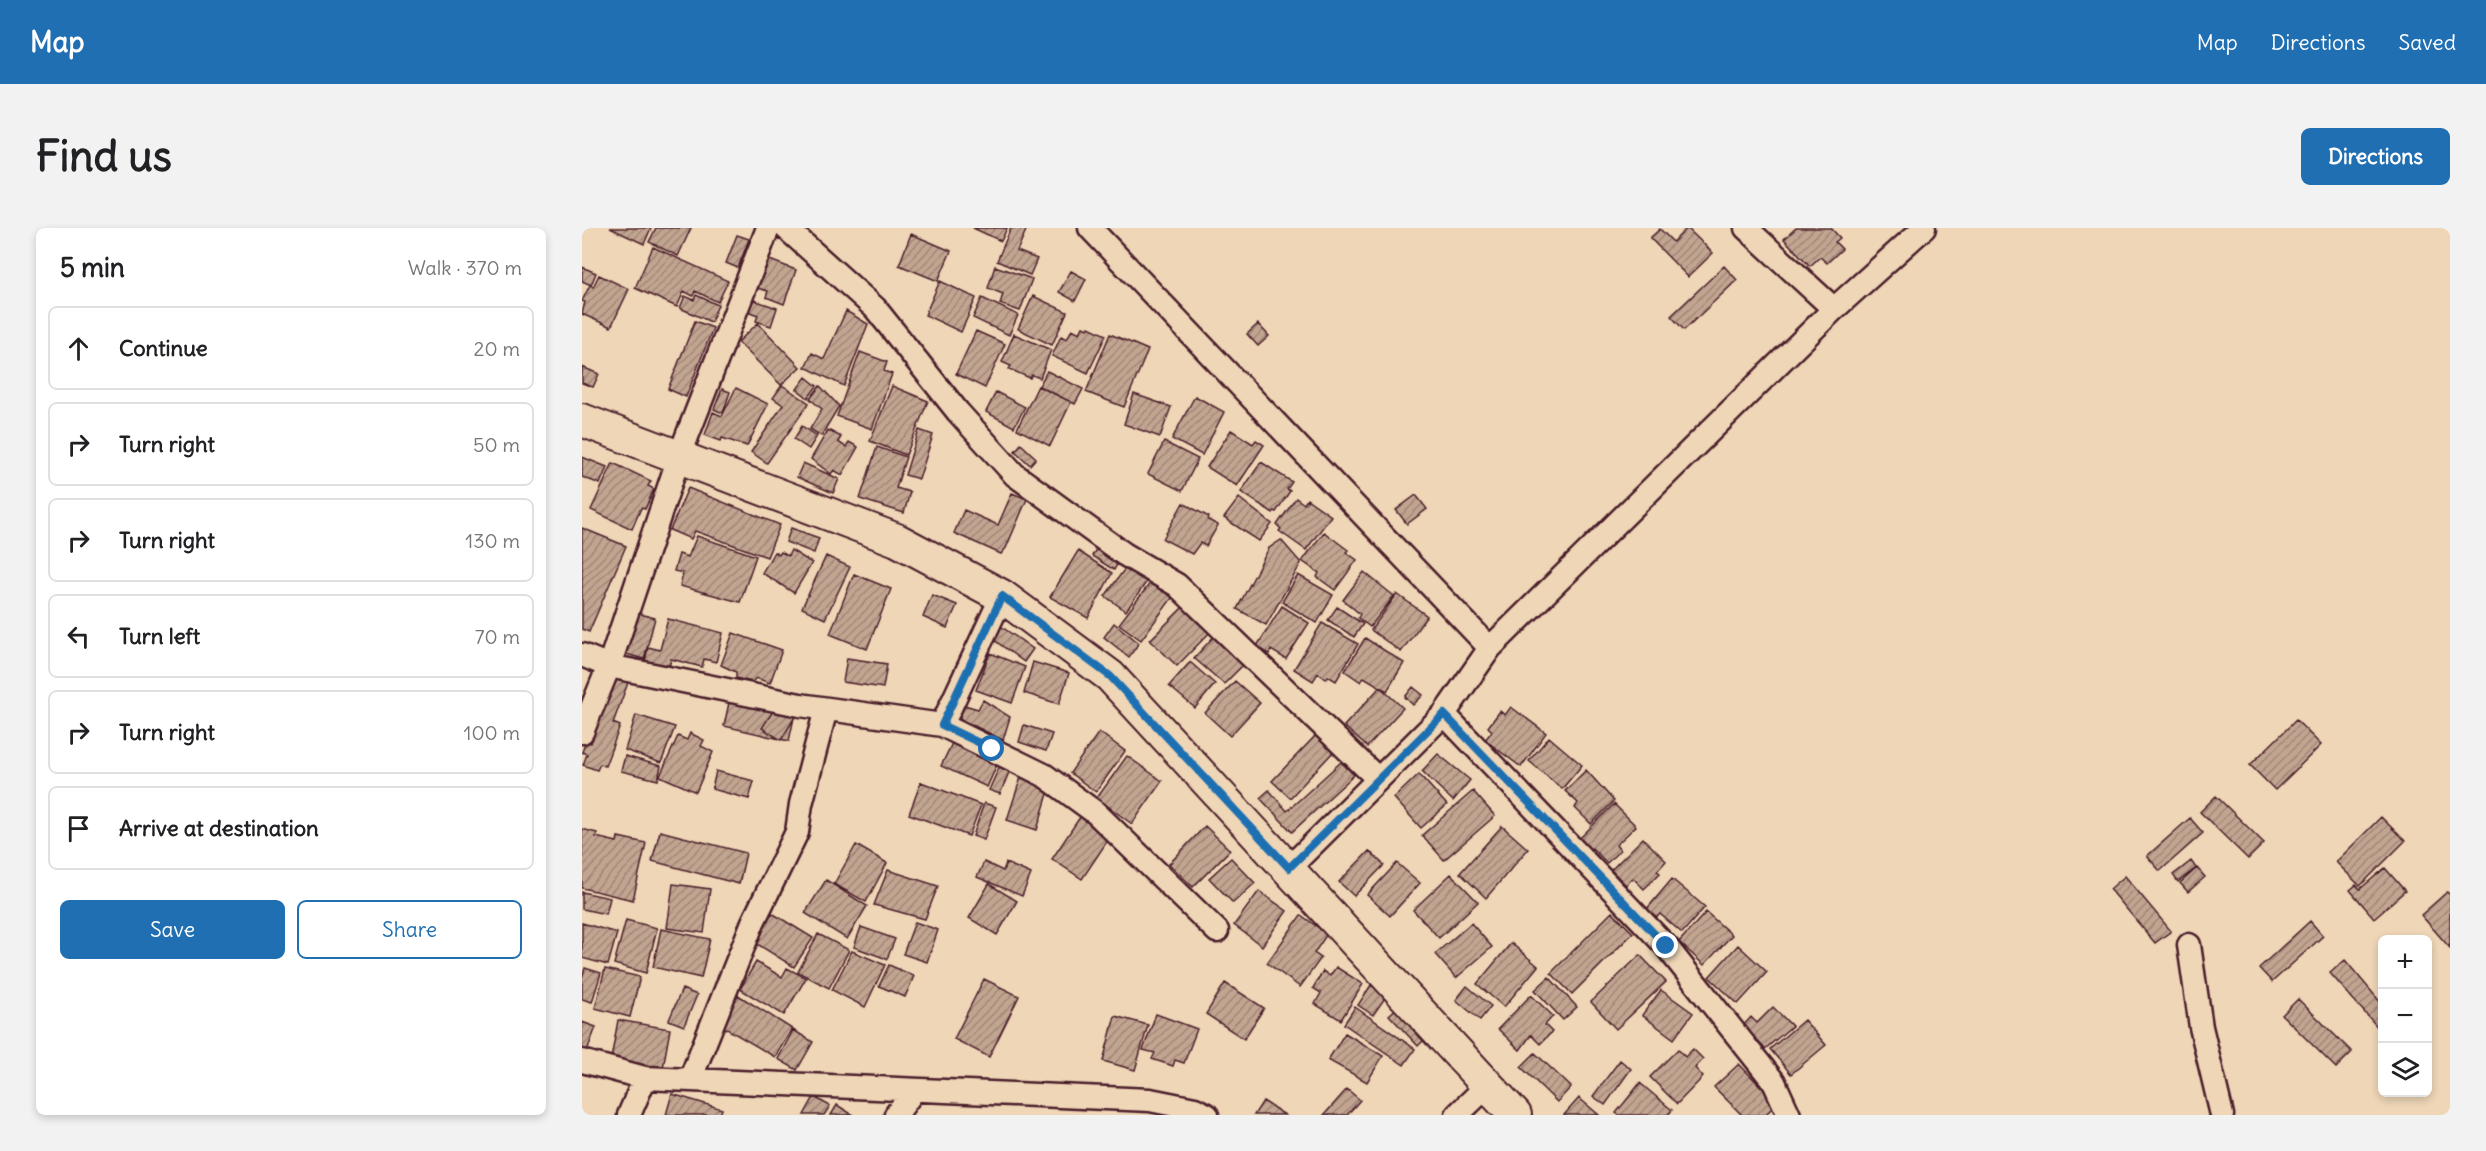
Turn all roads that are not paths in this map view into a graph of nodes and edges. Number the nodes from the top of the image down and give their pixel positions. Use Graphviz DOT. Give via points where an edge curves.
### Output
graph roads {
  1 [pos="768,228"];
  2 [pos="786,228"];
  3 [pos="1090,228"];
  4 [pos="1746,228"];
  5 [pos="1924,228"];
  6 [pos="1834,309"];
  7 [pos="582,420"];
  8 [pos="679,457"];
  9 [pos="1002,596"];
  10 [pos="1490,648"];
  11 [pos="582,655"];
  12 [pos="609,666"];
  13 [pos="826,708"];
  14 [pos="1444,714"];
  15 [pos="942,725"];
  16 [pos="582,732"];
  17 [pos="1378,779"];
  18 [pos="1289,868"];
  19 [pos="1216,931"];
  20 [pos="2189,945"];
  21 [pos="582,1062"];
  22 [pos="645,1078"];
  23 [pos="690,1080"];
  24 [pos="1488,1085"];
  25 [pos="914,1090"];
  26 [pos="1066,1106"];
  27 [pos="629,1115"];
  28 [pos="896,1115"];
  29 [pos="1207,1115"];
  30 [pos="1457,1115"];
  31 [pos="1515,1115"];
  32 [pos="1788,1115"];
  33 [pos="2222,1115"];
  1 -- 8 [label="street"];
  2 -- 17 [label="street" via="875,308 958,412 1016,475 1124,554 1177,585"];
  3 -- 10 [label="street"];
  4 -- 6 [label="street"];
  5 -- 6 [label="street"];
  6 -- 10 [label="street"];
  7 -- 8 [label="street"];
  8 -- 9 [label="street" via="897,540"];
  8 -- 12 [label="street"];
  9 -- 15 [label="street"];
  9 -- 18 [label="street" via="1110,676"];
  10 -- 14 [label="street"];
  11 -- 12 [label="street"];
  12 -- 13 [label="street"];
  12 -- 16 [label="street"];
  13 -- 15 [label="street"];
  13 -- 23 [label="street" via="797,832 753,922"];
  14 -- 17 [label="street"];
  14 -- 32 [label="street" via="1666,946 1774,1082"];
  15 -- 19 [label="street" via="1044,775 1096,813"];
  17 -- 18 [label="street"];
  18 -- 24 [label="street"];
  20 -- 33 [label="street" via="2201,1027"];
  21 -- 22 [label="street"];
  22 -- 23 [label="street"];
  22 -- 27 [label="street"];
  23 -- 25 [label="street"];
  24 -- 30 [label="street"];
  24 -- 31 [label="street"];
  25 -- 26 [label="street"];
  25 -- 28 [label="street"];
  26 -- 29 [label="street" via="1150,1100"];
}
